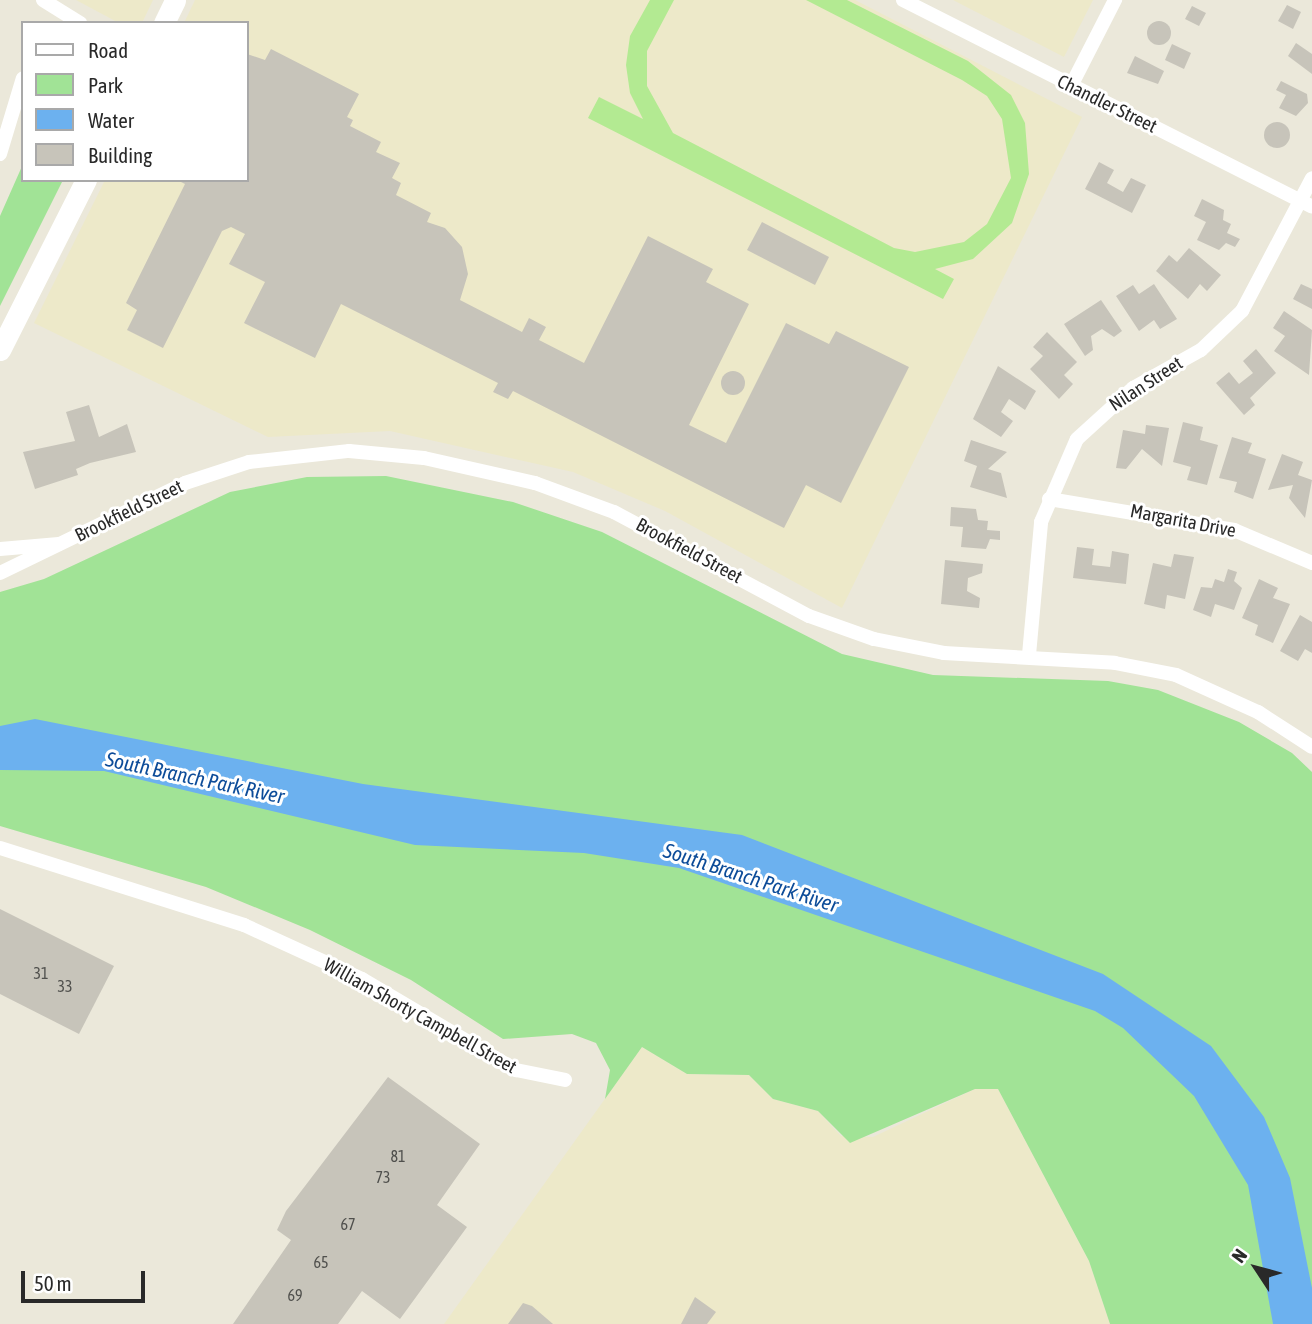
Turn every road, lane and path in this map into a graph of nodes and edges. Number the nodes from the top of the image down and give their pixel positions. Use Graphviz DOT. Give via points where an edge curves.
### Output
graph roads {
  1 [pos="43,0"];
  2 [pos="175,0"];
  3 [pos="902,0"];
  4 [pos="1115,0"];
  5 [pos="52,16"];
  6 [pos="72,21"];
  7 [pos="165,21"];
  8 [pos="21,85"];
  9 [pos="1071,86"];
  10 [pos="0,154"];
  11 [pos="1312,178"];
  12 [pos="85,182"];
  13 [pos="1306,204"];
  14 [pos="0,350"];
  15 [pos="1049,499"];
  16 [pos="60,544"];
  17 [pos="0,549"];
  18 [pos="1312,563"];
  19 [pos="0,573"];
  20 [pos="1029,655"];
  21 [pos="1312,747"];
  22 [pos="0,848"];
  23 [pos="565,1080"];
  1 -- 5 [label="street"];
  2 -- 7 [label="street"];
  3 -- 9 [label="street, Chandler Street"];
  4 -- 9 [label="street"];
  5 -- 6 [label="street"];
  8 -- 10 [label="street"];
  9 -- 13 [label="street, Chandler Street"];
  11 -- 13 [label="street, Nilan Street"];
  12 -- 14 [label="street"];
  13 -- 15 [label="street, Nilan Street" via="1242,311 1201,349 1094,420 1070,450"];
  15 -- 18 [label="street, Margarita Drive" via="1234,530"];
  15 -- 20 [label="street, Nilan Street" via="1041,522"];
  16 -- 17 [label="street, Brookfield Street"];
  16 -- 19 [label="street, Brookfield Street"];
  16 -- 20 [label="street, Brookfield Street" via="185,483 249,462 317,452 384,453 458,463 576,496 663,535 809,616 874,639 944,653"];
  20 -- 21 [label="street, Brookfield Street" via="1176,675 1258,712"];
  22 -- 23 [label="street, William Shorty Campbell Street" via="244,925 362,979 516,1070"];
}
